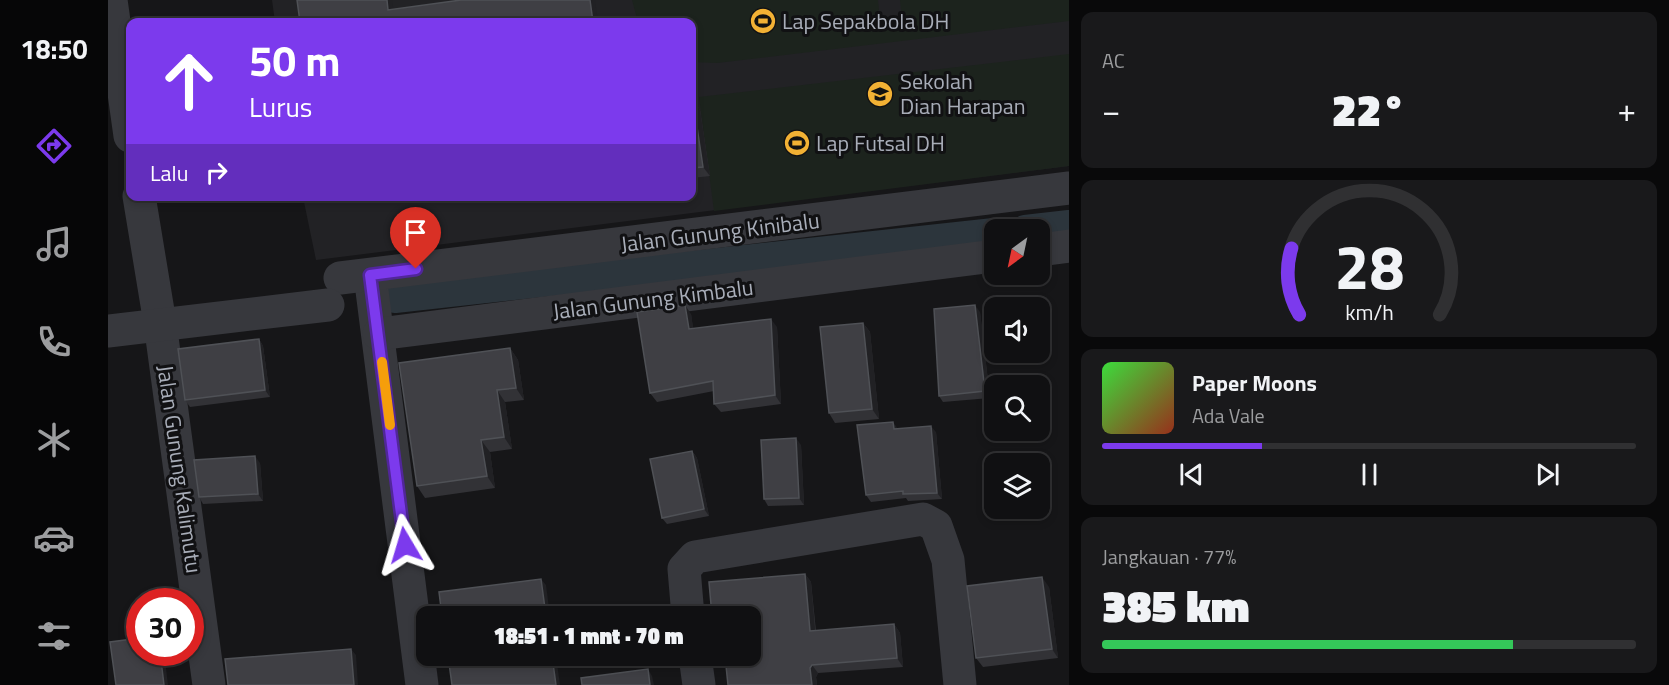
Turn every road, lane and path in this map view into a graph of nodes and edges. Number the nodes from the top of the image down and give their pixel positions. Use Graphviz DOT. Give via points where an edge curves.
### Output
graph roads {
  1 [pos="111,0"];
  2 [pos="126,107"];
  3 [pos="1069,188"];
  4 [pos="141,201"];
  5 [pos="1069,246"];
  6 [pos="1050,249"];
  7 [pos="984,257"];
  8 [pos="346,286"];
  9 [pos="160,324"];
  10 [pos="108,331"];
  11 [pos="378,334"];
  12 [pos="687,606"];
  13 [pos="696,666"];
  14 [pos="209,685"];
  15 [pos="422,685"];
  16 [pos="699,685"];
  17 [pos="960,685"];
  1 -- 2 [label="street"];
  3 -- 8 [label="street, Jalan Gunung Kinibalu"];
  4 -- 9 [label="street, Jalan Gunung Kalimutu"];
  5 -- 6 [label="street"];
  7 -- 11 [label="street, Jalan Gunung Kimbalu"];
  8 -- 9 [label="street, Jalan Gunung Kinibalu" via="261,315"];
  8 -- 11 [label="street"];
  9 -- 10 [label="street, Jalan Gunung Kinibalu"];
  9 -- 14 [label="street, Jalan Gunung Kalimutu"];
  11 -- 15 [label="street"];
  12 -- 17 [label="street" via="684,569 695,557 923,519 936,526 948,560"];
  13 -- 16 [label="street"];
}
